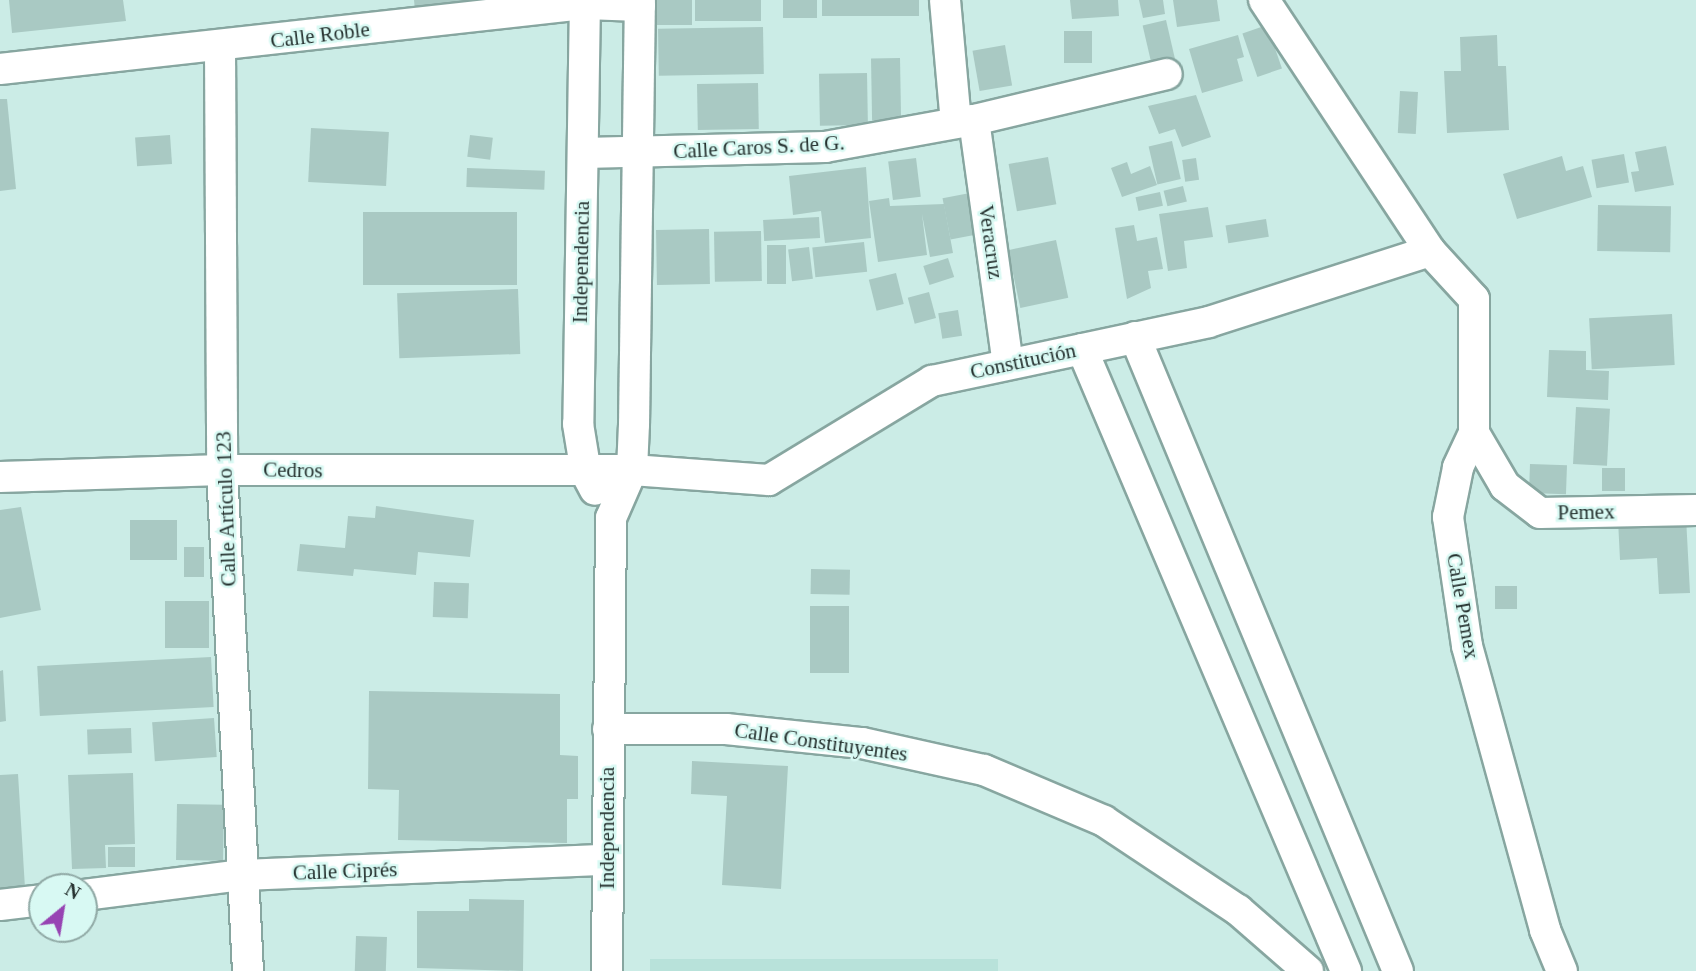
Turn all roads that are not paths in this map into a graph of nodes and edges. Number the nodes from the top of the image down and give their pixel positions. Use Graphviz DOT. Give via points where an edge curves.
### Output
graph roads {
  1 [pos="945,0"];
  2 [pos="1264,0"];
  3 [pos="585,2"];
  4 [pos="640,3"];
  5 [pos="220,47"];
  6 [pos="0,69"];
  7 [pos="1167,74"];
  8 [pos="965,121"];
  9 [pos="584,153"];
  10 [pos="640,153"];
  11 [pos="1430,251"];
  12 [pos="1135,337"];
  13 [pos="1082,349"];
  14 [pos="1008,364"];
  15 [pos="1474,433"];
  16 [pos="222,470"];
  17 [pos="632,470"];
  18 [pos="586,473"];
  19 [pos="0,477"];
  20 [pos="1696,510"];
  21 [pos="611,518"];
  22 [pos="608,729"];
  23 [pos="606,860"];
  24 [pos="243,875"];
  25 [pos="98,893"];
  26 [pos="28,902"];
  27 [pos="0,905"];
  28 [pos="248,971"];
  29 [pos="607,971"];
  30 [pos="1308,971"];
  31 [pos="1346,971"];
  32 [pos="1398,971"];
  33 [pos="1562,971"];
  1 -- 8 [label="street, Veracruz"];
  2 -- 11 [label="street"];
  3 -- 4 [label="street, Calle Roble"];
  3 -- 5 [label="street, Calle Roble"];
  3 -- 9 [label="street, Independencia"];
  4 -- 10 [label="street, Independencia"];
  5 -- 6 [label="street, Calle Roble"];
  5 -- 16 [label="street, Calle Artículo 123"];
  7 -- 8 [label="street, Calle Caros S. de G."];
  8 -- 10 [label="street, Calle Caros S. de G." via="825,147"];
  8 -- 14 [label="street, Veracruz"];
  9 -- 10 [label="street, Calle Caros S. de G."];
  9 -- 18 [label="street, Independencia" via="578,424"];
  10 -- 17 [label="street, Independencia"];
  11 -- 12 [label="street, Constitución" via="1209,322"];
  11 -- 15 [label="street, Calle Pemex" via="1474,299"];
  12 -- 13 [label="street, Constitución"];
  12 -- 32 [label="street"];
  13 -- 14 [label="street, Constitución"];
  13 -- 31 [label="street"];
  14 -- 17 [label="street, Constitución" via="932,381 769,480"];
  15 -- 20 [label="street, Pemex" via="1505,486 1540,513"];
  15 -- 33 [label="street, Calle Pemex" via="1458,468 1448,517 1467,646 1545,930"];
  16 -- 18 [label="street, Cedros"];
  16 -- 19 [label="street, Cedros"];
  16 -- 24 [label="street, Calle Artículo 123"];
  17 -- 18 [label="street, Constitución"];
  17 -- 21 [label="street, Independencia"];
  18 -- 21 [label="street, Independencia"];
  21 -- 22 [label="street, Independencia"];
  22 -- 23 [label="street, Independencia"];
  22 -- 30 [label="street, Calle Constituyentes" via="726,729 862,743 984,770 1104,821 1238,910"];
  23 -- 24 [label="street, Calle Ciprés"];
  23 -- 29 [label="street, Independencia"];
  24 -- 25 [label="street, Calle Ciprés"];
  24 -- 28 [label="street, Calle Artículo 123"];
  26 -- 27 [label="street"];
}
